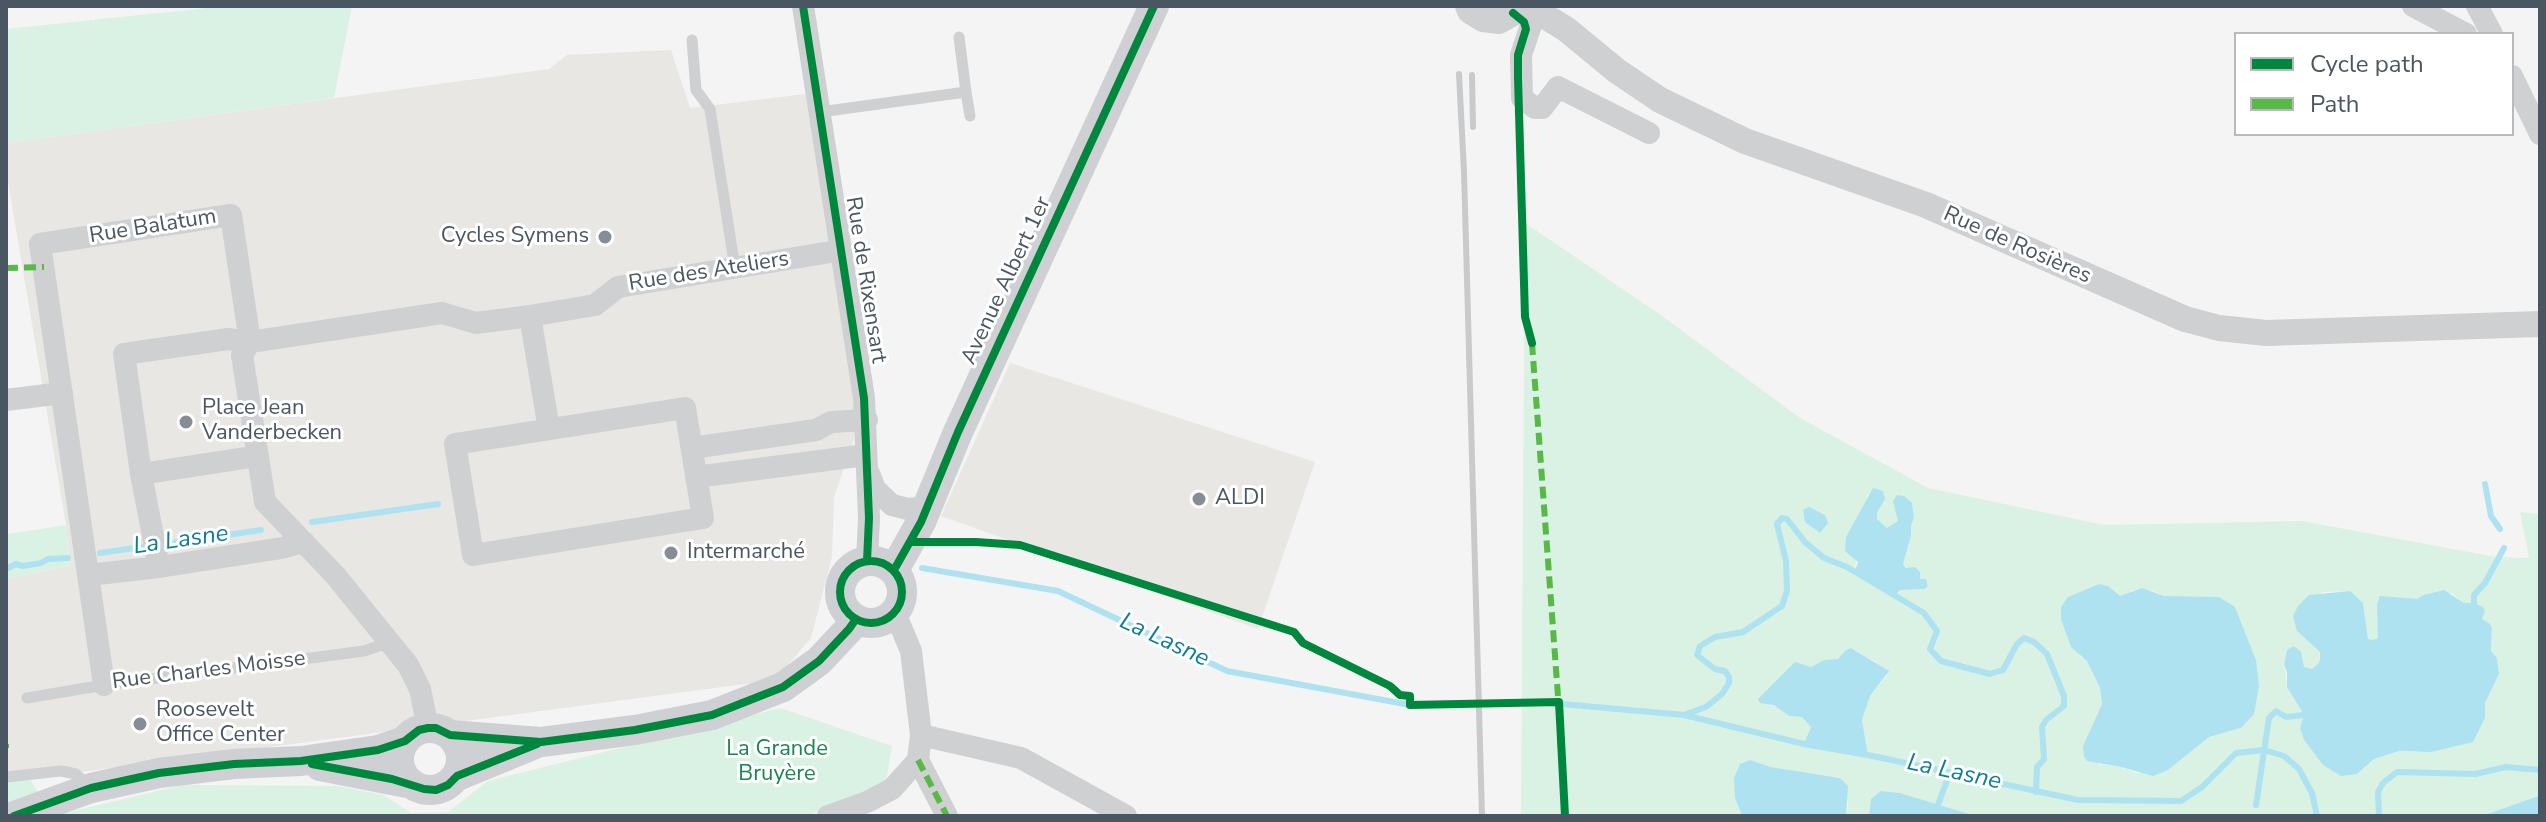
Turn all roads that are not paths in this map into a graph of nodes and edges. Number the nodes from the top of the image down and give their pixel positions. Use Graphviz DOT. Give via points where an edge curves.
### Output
graph roads {
  1 [pos="803,6"];
  2 [pos="1154,6"];
  3 [pos="1468,6"];
  4 [pos="2413,6"];
  5 [pos="2477,6"];
  6 [pos="1527,7"];
  7 [pos="2462,32"];
  8 [pos="2491,32"];
  9 [pos="959,37"];
  10 [pos="692,40"];
  11 [pos="2514,80"];
  12 [pos="966,92"];
  13 [pos="820,112"];
  14 [pos="970,116"];
  15 [pos="1649,133"];
  16 [pos="2540,134"];
  17 [pos="843,250"];
  18 [pos="735,268"];
  19 [pos="530,316"];
  20 [pos="2540,324"];
  21 [pos="250,342"];
  22 [pos="62,393"];
  23 [pos="6,400"];
  24 [pos="867,420"];
  25 [pos="549,429"];
  26 [pos="692,448"];
  27 [pos="258,456"];
  28 [pos="867,462"];
  29 [pos="141,474"];
  30 [pos="696,477"];
  31 [pos="927,507"];
  32 [pos="304,542"];
  33 [pos="880,566"];
  34 [pos="159,567"];
  35 [pos="89,575"];
  36 [pos="895,613"];
  37 [pos="856,619"];
  38 [pos="390,642"];
  39 [pos="104,685"];
  40 [pos="27,698"];
  41 [pos="427,735"];
  42 [pos="921,735"];
  43 [pos="541,742"];
  44 [pos="918,760"];
  45 [pos="301,761"];
  46 [pos="457,776"];
  47 [pos="6,777"];
  48 [pos="412,784"];
  49 [pos="91,788"];
  50 [pos="1119,814"];
  51 [pos="14,816"];
  52 [pos="828,816"];
  53 [pos="947,816"];
  1 -- 13 [label="street, Rue de Rixensart"];
  2 -- 31 [label="main road, Avenue Albert 1er"];
  3 -- 6 [label="street" via="1483,19 1499,21"];
  4 -- 7 [label="street"];
  5 -- 8 [label="street"];
  6 -- 15 [label="street" via="1522,98 1542,108 1558,87"];
  6 -- 20 [label="street, Rue de Rosières" via="1566,29 1660,100 1745,141 1926,205 2185,319 2266,333"];
  9 -- 12 [label="lane"];
  10 -- 18 [label="lane" via="696,90 710,109"];
  11 -- 16 [label="street"];
  12 -- 13 [label="lane"];
  12 -- 14 [label="lane"];
  13 -- 17 [label="street, Rue de Rixensart"];
  17 -- 18 [label="street, Rue des Ateliers"];
  17 -- 24 [label="street, Rue de Rixensart"];
  18 -- 19 [label="street, Rue des Ateliers" via="618,287 595,305"];
  19 -- 21 [label="street, Rue des Ateliers" via="476,323 442,313"];
  19 -- 25 [label="street"];
  21 -- 22 [label="street, Rue Balatum" via="231,215 40,244"];
  21 -- 27 [label="street, Rue Balatum" via="242,355"];
  21 -- 29 [label="street" via="228,339 124,354"];
  22 -- 23 [label="street"];
  22 -- 35 [label="street, Rue Balatum"];
  24 -- 26 [label="street"];
  24 -- 28 [label="street, Rue de Rixensart"];
  25 -- 26 [label="street" via="685,408"];
  25 -- 30 [label="street" via="455,444 473,555 703,518"];
  26 -- 30 [label="street"];
  27 -- 29 [label="street"];
  27 -- 32 [label="street, Rue Balatum" via="265,502"];
  28 -- 30 [label="street"];
  28 -- 31 [label="street" via="875,489 892,505"];
  28 -- 33 [label="street, Rue de Rixensart"];
  29 -- 34 [label="street"];
  31 -- 33 [label="main road, Avenue Albert 1er"];
  32 -- 34 [label="street"];
  32 -- 38 [label="street, Rue Balatum"];
  33 -- 36 [label="main road" via="900,580 903,592"];
  33 -- 37 [label="main road" via="856,564 847,571 840,593"];
  34 -- 35 [label="street"];
  35 -- 39 [label="street, Rue Balatum"];
  36 -- 37 [label="main road" via="876,623"];
  36 -- 42 [label="street" via="911,651"];
  37 -- 43 [label="main road" via="819,661 783,687 748,703 635,730"];
  38 -- 39 [label="lane, Rue Charles Moisse" via="364,651"];
  38 -- 41 [label="street, Rue Balatum" via="420,689"];
  39 -- 40 [label="lane, Rue Charles Moisse"];
  41 -- 43 [label="main road"];
  41 -- 45 [label="main road" via="378,750"];
  41 -- 46 [label="main road" via="459,747"];
  41 -- 48 [label="main road" via="399,756 402,772"];
  42 -- 44 [label="street"];
  42 -- 50 [label="street" via="1008,753"];
  43 -- 46 [label="main road"];
  44 -- 52 [label="street" via="892,789"];
  44 -- 53 [label="street"];
  45 -- 48 [label="main road"];
  45 -- 49 [label="main road" via="159,773"];
  46 -- 48 [label="main road" via="436,790"];
  47 -- 49 [label="lane" via="61,771 76,774"];
  49 -- 51 [label="main road"];
}
